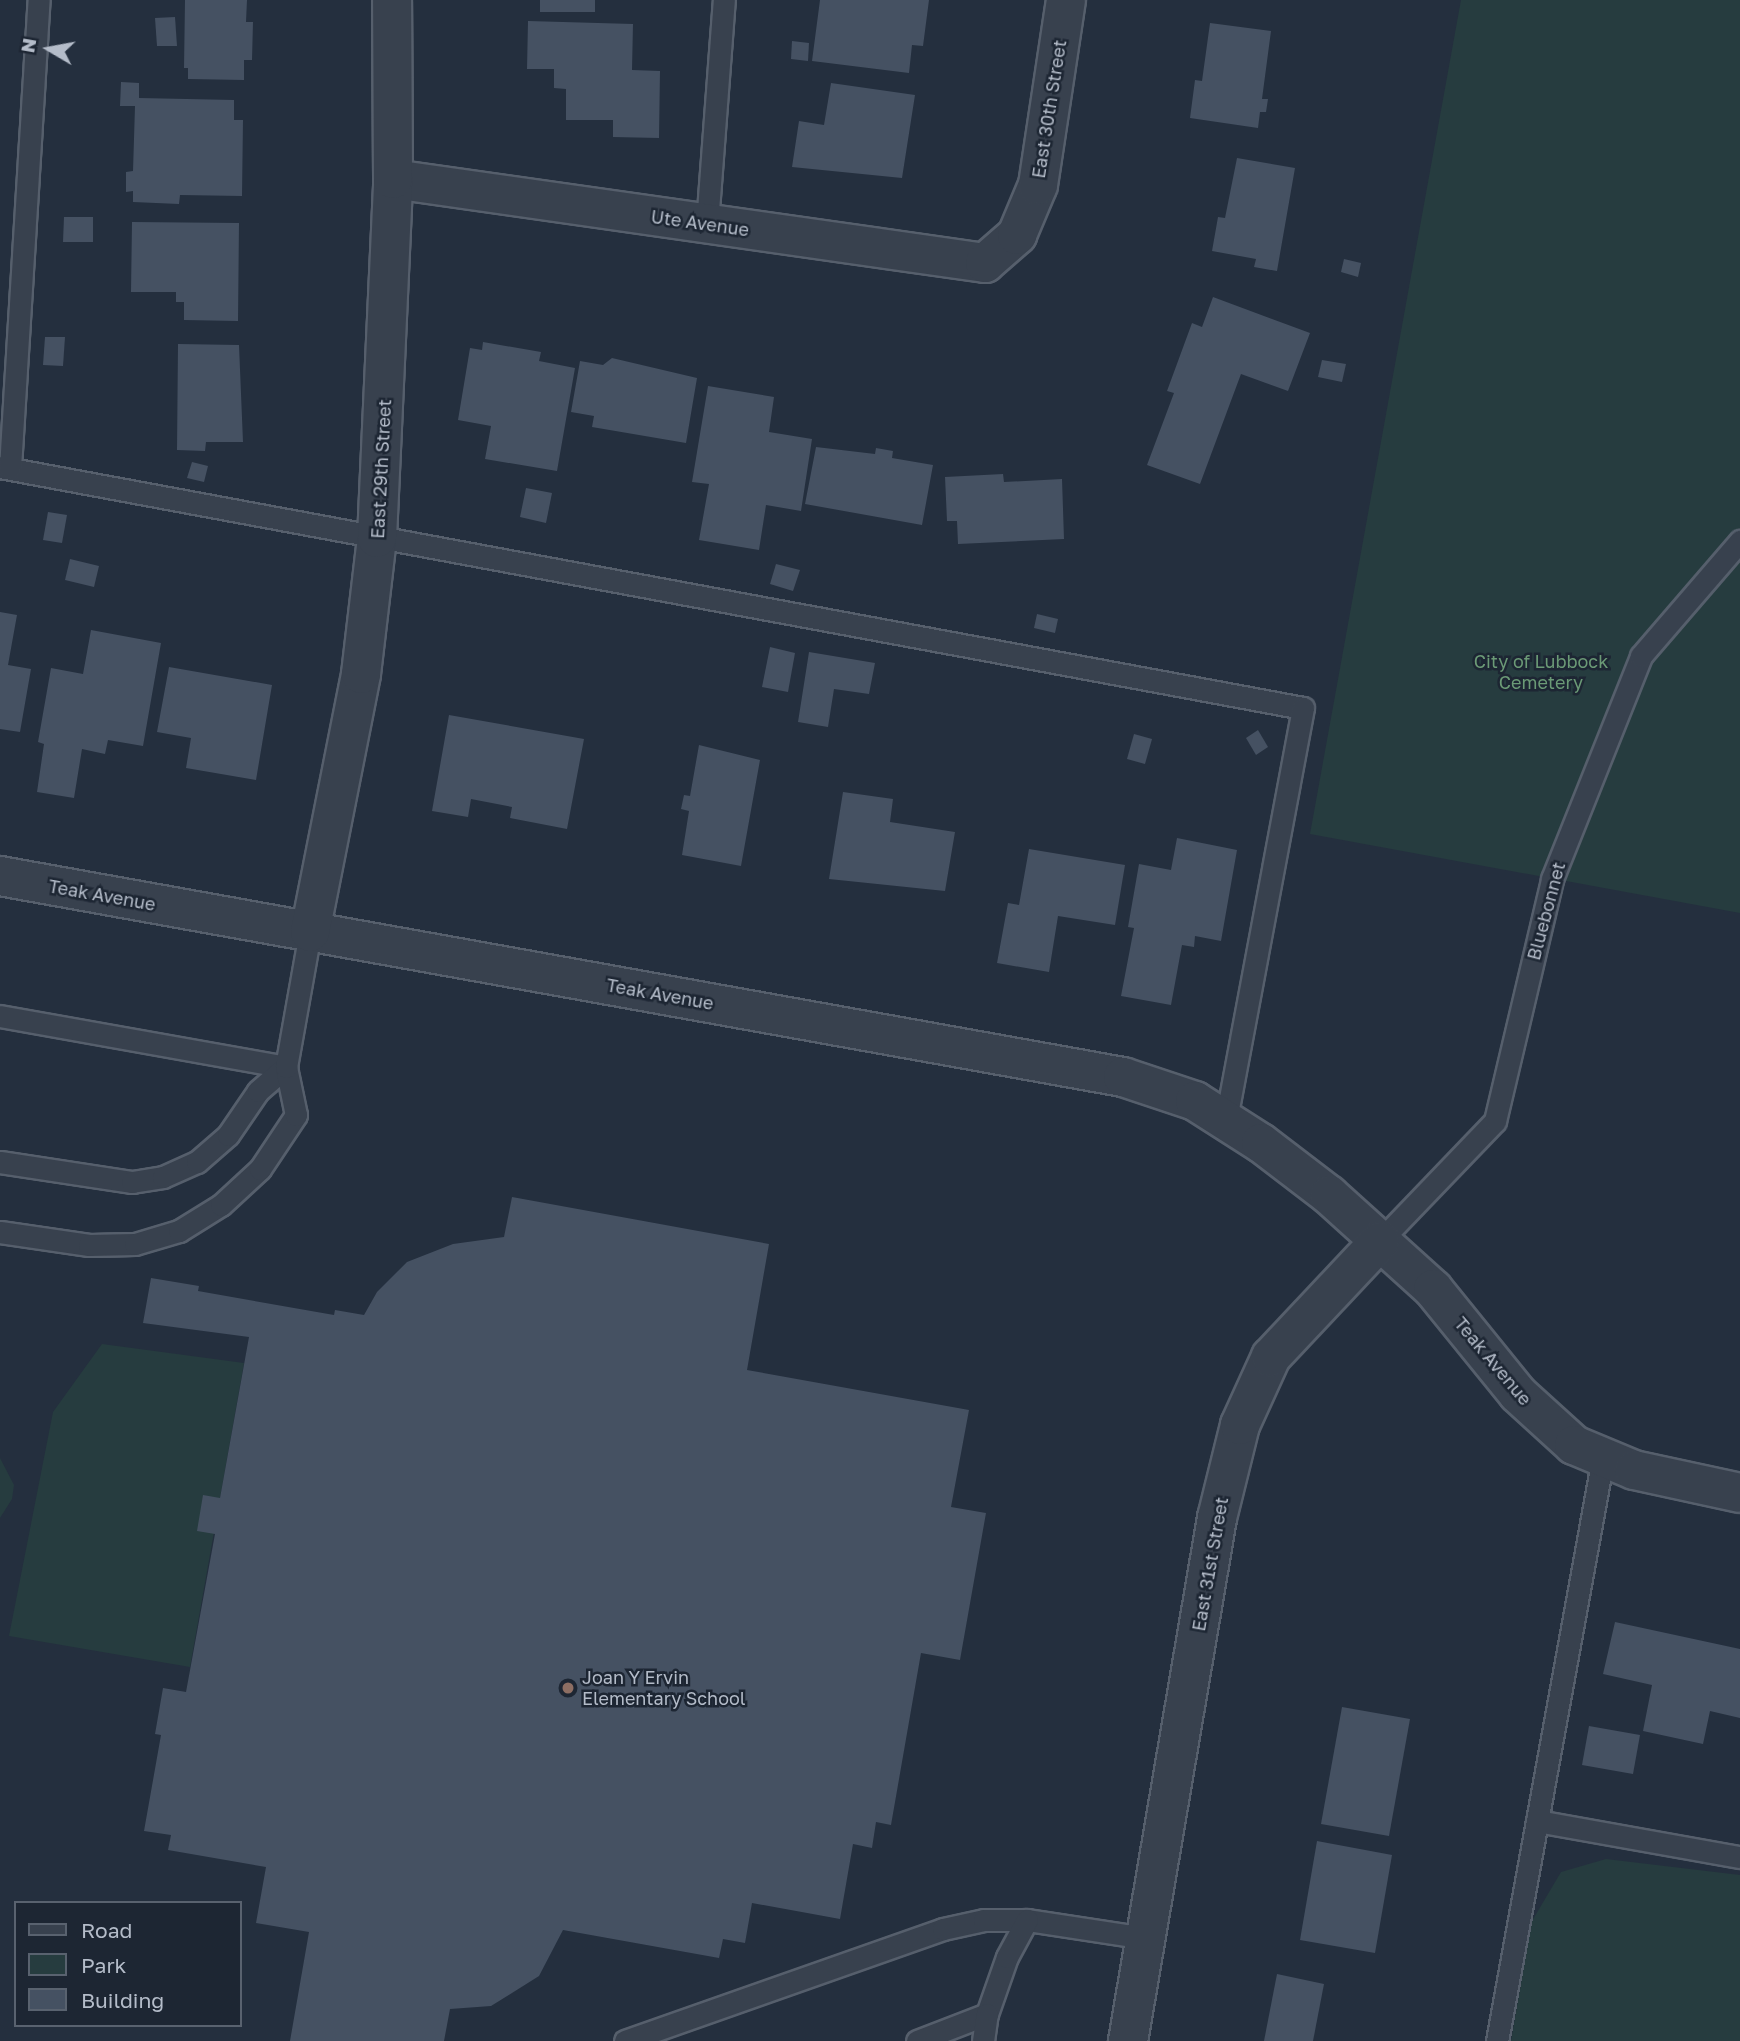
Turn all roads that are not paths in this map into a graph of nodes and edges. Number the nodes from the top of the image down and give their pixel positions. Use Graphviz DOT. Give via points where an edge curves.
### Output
graph roads {
  1 [pos="39,0"];
  2 [pos="392,0"];
  3 [pos="724,0"];
  4 [pos="1066,0"];
  5 [pos="393,179"];
  6 [pos="707,224"];
  7 [pos="1001,249"];
  8 [pos="5,468"];
  9 [pos="377,538"];
  10 [pos="1740,541"];
  11 [pos="0,876"];
  12 [pos="310,932"];
  13 [pos="0,1016"];
  14 [pos="286,1067"];
  15 [pos="1226,1121"];
  16 [pos="0,1162"];
  17 [pos="0,1232"];
  18 [pos="1380,1241"];
  19 [pos="1603,1458"];
  20 [pos="1740,1493"];
  21 [pos="1538,1821"];
  22 [pos="1740,1857"];
  23 [pos="1027,1920"];
  24 [pos="1146,1938"];
  25 [pos="987,2014"];
  26 [pos="625,2041"];
  27 [pos="917,2041"];
  28 [pos="983,2041"];
  29 [pos="1128,2041"];
  30 [pos="1497,2041"];
  1 -- 8 [label="lane"];
  2 -- 5 [label="street, East 29th Street"];
  3 -- 6 [label="lane"];
  4 -- 7 [label="street, East 30th Street" via="1038,185 1017,235"];
  5 -- 6 [label="street, Ute Avenue"];
  5 -- 9 [label="street, East 29th Street"];
  6 -- 7 [label="street, Ute Avenue" via="985,263"];
  8 -- 9 [label="lane"];
  9 -- 12 [label="street, East 29th Street" via="361,674"];
  9 -- 15 [label="lane" via="1303,708"];
  10 -- 18 [label="lane, Bluebonnet" via="1641,656 1552,879 1495,1121"];
  11 -- 12 [label="street, Teak Avenue"];
  12 -- 14 [label="lane"];
  12 -- 15 [label="street, Teak Avenue" via="1122,1077 1195,1101"];
  13 -- 14 [label="lane"];
  14 -- 16 [label="lane" via="258,1091 228,1135 197,1162 163,1177 132,1182"];
  14 -- 17 [label="lane" via="296,1115 260,1169 221,1205 179,1231 135,1244"];
  15 -- 18 [label="street, Teak Avenue" via="1298,1171"];
  18 -- 19 [label="street, Teak Avenue" via="1433,1289 1518,1394 1574,1445"];
  18 -- 24 [label="street, East 31st Street" via="1326,1293 1271,1357 1240,1425 1217,1518"];
  19 -- 20 [label="street, Teak Avenue" via="1634,1470"];
  19 -- 21 [label="lane"];
  21 -- 22 [label="lane"];
  21 -- 30 [label="lane"];
  23 -- 24 [label="lane"];
  23 -- 25 [label="lane" via="1007,1957"];
  23 -- 26 [label="lane" via="984,1920 943,1929"];
  24 -- 29 [label="street, East 31st Street"];
  25 -- 27 [label="lane"];
  25 -- 28 [label="lane"];
}
